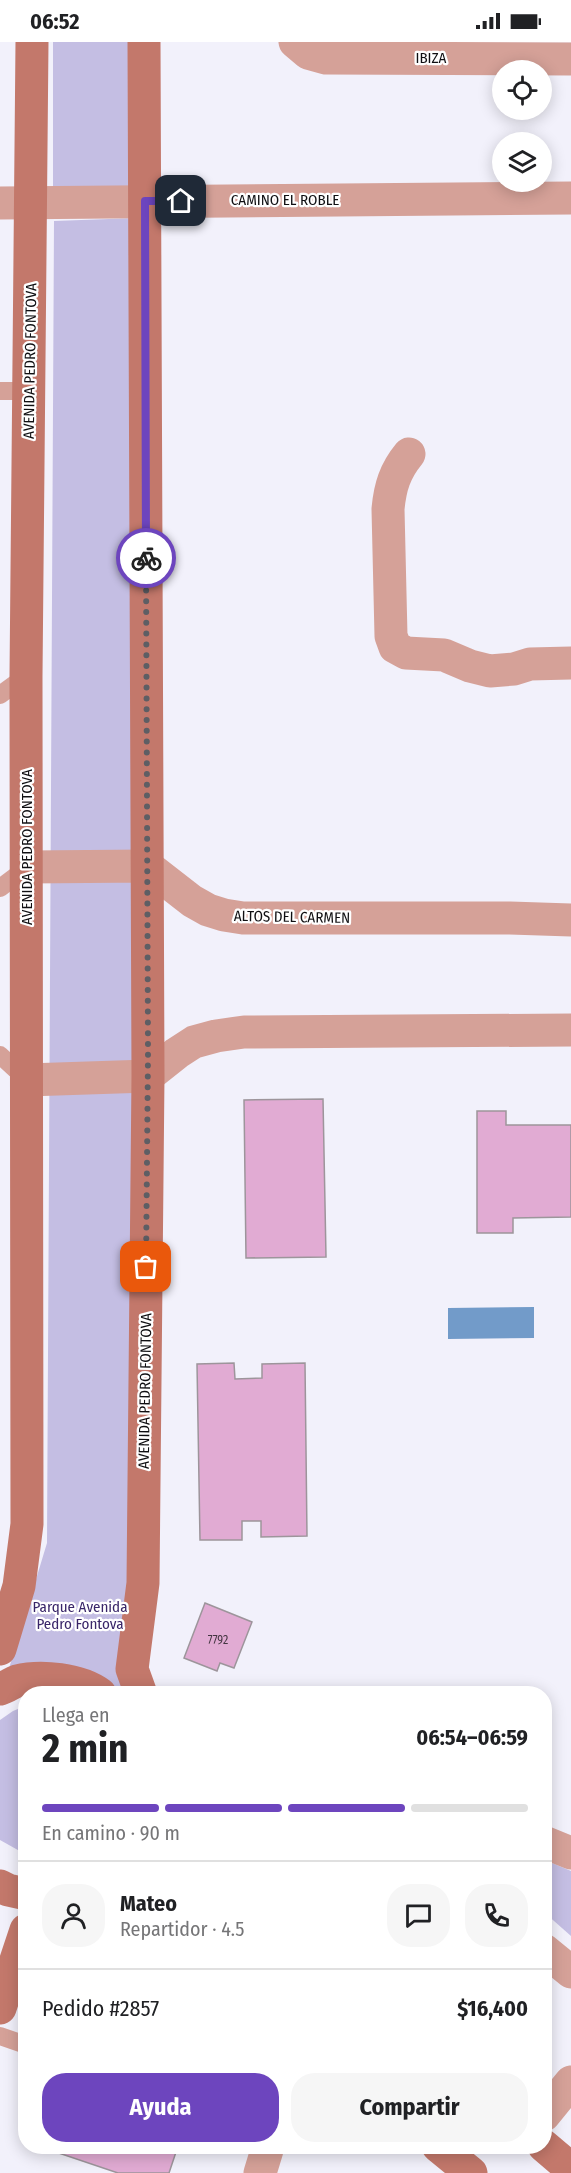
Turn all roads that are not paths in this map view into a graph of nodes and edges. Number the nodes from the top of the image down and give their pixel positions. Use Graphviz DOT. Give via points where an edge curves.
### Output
graph roads {
  1 [pos="32,42"];
  2 [pos="144,42"];
  3 [pos="295,42"];
  4 [pos="571,59"];
  5 [pos="571,198"];
  6 [pos="145,201"];
  7 [pos="16,203"];
  8 [pos="15,391"];
  9 [pos="409,454"];
  10 [pos="571,663"];
  11 [pos="26,676"];
  12 [pos="0,695"];
  13 [pos="147,866"];
  14 [pos="28,867"];
  15 [pos="0,888"];
  16 [pos="571,920"];
  17 [pos="571,1030"];
  18 [pos="0,1055"];
  19 [pos="148,1076"];
  20 [pos="27,1080"];
  21 [pos="0,1649"];
  22 [pos="84,1686"];
  23 [pos="138,1686"];
  24 [pos="0,1689"];
  25 [pos="552,1845"];
  26 [pos="571,1853"];
  27 [pos="0,1886"];
  28 [pos="18,1892"];
  29 [pos="18,1954"];
  30 [pos="552,1957"];
  31 [pos="571,1972"];
  32 [pos="0,2008"];
  33 [pos="0,2036"];
  34 [pos="18,2042"];
  35 [pos="571,2082"];
  36 [pos="552,2105"];
  37 [pos="448,2154"];
  38 [pos="471,2173"];
  1 -- 7 [label="street, AVENIDA PEDRO FONTOVA"];
  2 -- 6 [label="street, AVENIDA PEDRO FONTOVA"];
  3 -- 4 [label="street, IBIZA" via="308,53 326,58"];
  5 -- 6 [label="street, CAMINO EL ROBLE"];
  6 -- 7 [label="street, CAMINO EL ROBLE"];
  6 -- 13 [label="street, AVENIDA PEDRO FONTOVA"];
  7 -- 8 [label="street, AVENIDA PEDRO FONTOVA"];
  8 -- 11 [label="street, AVENIDA PEDRO FONTOVA"];
  9 -- 10 [label="street" via="394,476 389,501 391,636 395,647 406,653 444,655 489,671"];
  11 -- 12 [label="lane"];
  11 -- 14 [label="street, AVENIDA PEDRO FONTOVA"];
  13 -- 14 [label="street"];
  13 -- 16 [label="street, ALTOS DEL CARMEN" via="200,905 243,918"];
  13 -- 19 [label="street, AVENIDA PEDRO FONTOVA"];
  14 -- 15 [label="lane"];
  14 -- 20 [label="street, AVENIDA PEDRO FONTOVA"];
  17 -- 19 [label="street" via="244,1032 194,1042"];
  18 -- 20 [label="lane"];
  19 -- 20 [label="street"];
  19 -- 23 [label="street, AVENIDA PEDRO FONTOVA" via="143,1583 132,1669"];
  20 -- 21 [label="street, AVENIDA PEDRO FONTOVA" via="27,1524 19,1586"];
  22 -- 24 [label="street" via="57,1678 18,1681"];
  25 -- 26 [label="street"];
  27 -- 28 [label="street"];
  29 -- 32 [label="street"];
  30 -- 31 [label="street"];
  33 -- 34 [label="lane"];
  35 -- 36 [label="street"];
  37 -- 38 [label="street"];
}
